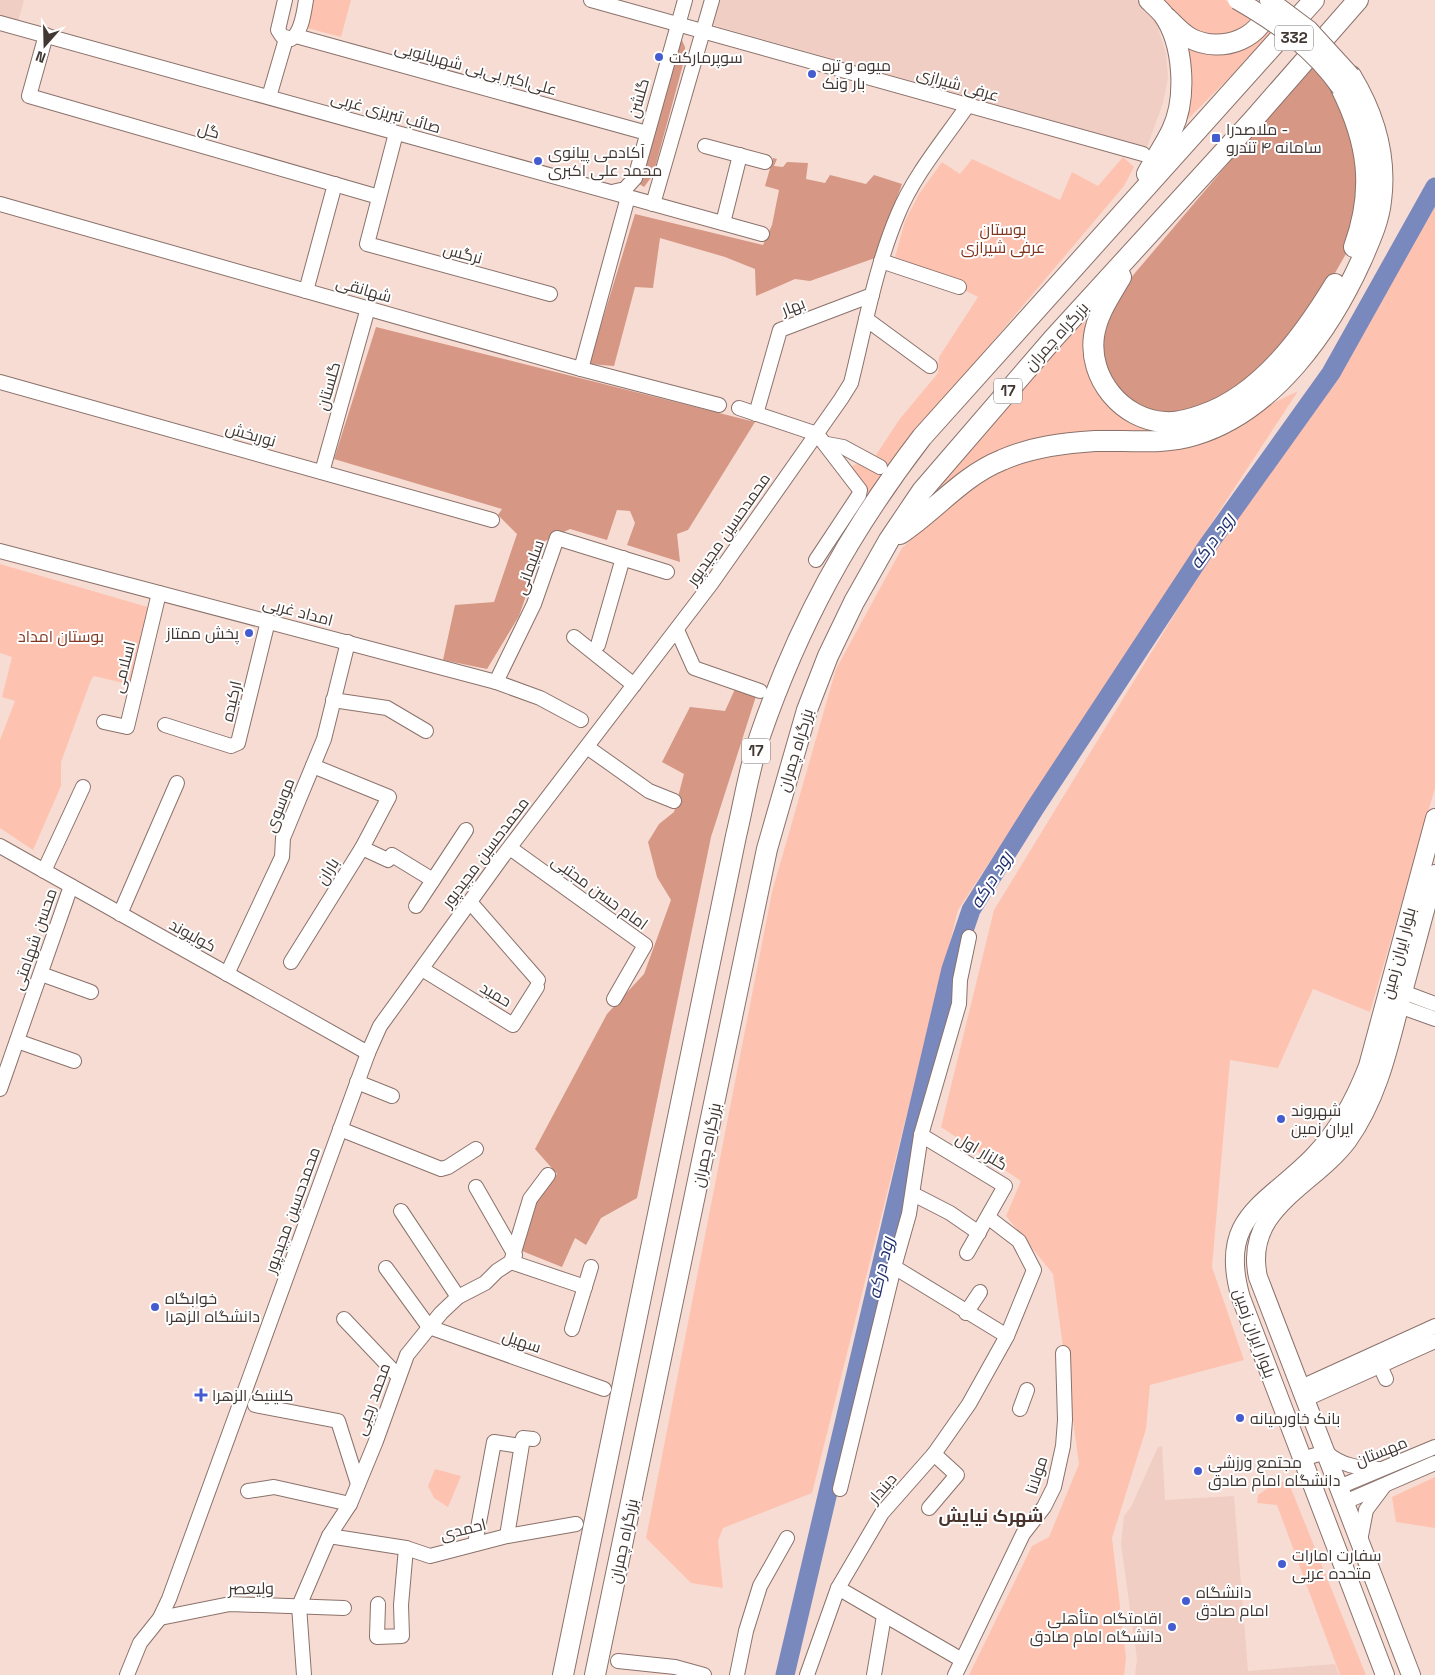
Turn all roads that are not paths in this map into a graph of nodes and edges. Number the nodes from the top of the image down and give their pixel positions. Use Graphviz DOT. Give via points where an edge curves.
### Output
graph roads {
  1 [pos="285,0"];
  2 [pos="306,0"];
  3 [pos="590,0"];
  4 [pos="685,0"];
  5 [pos="712,0"];
  6 [pos="1149,0"];
  7 [pos="1237,0"];
  8 [pos="1269,0"];
  9 [pos="1314,0"];
  10 [pos="1358,0"];
  11 [pos="1163,15"];
  12 [pos="0,23"];
  13 [pos="678,24"];
  14 [pos="702,31"];
  15 [pos="46,35"];
  16 [pos="291,38"];
  17 [pos="1346,82"];
  18 [pos="269,97"];
  19 [pos="968,105"];
  20 [pos="396,132"];
  21 [pos="647,133"];
  22 [pos="705,146"];
  23 [pos="1143,154"];
  24 [pos="740,155"];
  25 [pos="766,162"];
  26 [pos="335,184"];
  27 [pos="611,192"];
  28 [pos="628,197"];
  29 [pos="379,198"];
  30 [pos="0,204"];
  31 [pos="653,204"];
  32 [pos="1127,209"];
  33 [pos="723,223"];
  34 [pos="762,234"];
  35 [pos="1136,248"];
  36 [pos="881,261"];
  37 [pos="959,287"];
  38 [pos="306,291"];
  39 [pos="550,294"];
  40 [pos="872,295"];
  41 [pos="368,308"];
  42 [pos="866,319"];
  43 [pos="930,366"];
  44 [pos="580,369"];
  45 [pos="0,382"];
  46 [pos="719,405"];
  47 [pos="739,408"];
  48 [pos="756,414"];
  49 [pos="822,439"];
  50 [pos="880,466"];
  51 [pos="322,472"];
  52 [pos="492,520"];
  53 [pos="889,540"];
  54 [pos="0,551"];
  55 [pos="623,558"];
  56 [pos="816,560"];
  57 [pos="667,572"];
  58 [pos="159,593"];
  59 [pos="268,622"];
  60 [pos="677,630"];
  61 [pos="574,637"];
  62 [pos="348,642"];
  63 [pos="598,645"];
  64 [pos="496,682"];
  65 [pos="634,685"];
  66 [pos="760,691"];
  67 [pos="333,700"];
  68 [pos="581,720"];
  69 [pos="104,722"];
  70 [pos="165,725"];
  71 [pos="426,731"];
  72 [pos="587,748"];
  73 [pos="313,766"];
  74 [pos="177,783"];
  75 [pos="83,787"];
  76 [pos="674,801"];
  77 [pos="1434,829"];
  78 [pos="466,830"];
  79 [pos="0,846"];
  80 [pos="362,848"];
  81 [pos="510,848"];
  82 [pos="44,871"];
  83 [pos="1435,874"];
  84 [pos="433,880"];
  85 [pos="71,886"];
  86 [pos="470,902"];
  87 [pos="416,906"];
  88 [pos="120,914"];
  89 [pos="969,937"];
  90 [pos="291,962"];
  91 [pos="422,969"];
  92 [pos="41,974"];
  93 [pos="227,974"];
  94 [pos="91,992"];
  95 [pos="614,999"];
  96 [pos="1404,1002"];
  97 [pos="1435,1004"];
  98 [pos="1435,1018"];
  99 [pos="17,1041"];
  100 [pos="368,1053"];
  101 [pos="74,1061"];
  102 [pos="358,1082"];
  103 [pos="0,1089"];
  104 [pos="392,1096"];
  105 [pos="340,1129"];
  106 [pos="921,1135"];
  107 [pos="476,1149"];
  108 [pos="548,1175"];
  109 [pos="476,1187"];
  110 [pos="913,1194"];
  111 [pos="401,1212"];
  112 [pos="989,1218"];
  113 [pos="980,1233"];
  114 [pos="967,1254"];
  115 [pos="513,1258"];
  116 [pos="591,1267"];
  117 [pos="894,1267"];
  118 [pos="386,1268"];
  119 [pos="585,1287"];
  120 [pos="980,1292"];
  121 [pos="458,1298"];
  122 [pos="966,1313"];
  123 [pos="344,1319"];
  124 [pos="1435,1326"];
  125 [pos="429,1327"];
  126 [pos="572,1328"];
  127 [pos="1007,1336"];
  128 [pos="1435,1341"];
  129 [pos="1063,1354"];
  130 [pos="1378,1359"];
  131 [pos="398,1376"];
  132 [pos="1386,1379"];
  133 [pos="604,1388"];
  134 [pos="1026,1390"];
  135 [pos="1303,1393"];
  136 [pos="255,1406"];
  137 [pos="1020,1409"];
  138 [pos="1435,1447"];
  139 [pos="1326,1452"];
  140 [pos="934,1454"];
  141 [pos="1302,1459"];
  142 [pos="1435,1463"];
  143 [pos="1382,1469"];
  144 [pos="358,1484"];
  145 [pos="1385,1485"];
  146 [pos="840,1489"];
  147 [pos="248,1491"];
  148 [pos="1342,1495"];
  149 [pos="1319,1503"];
  150 [pos="350,1504"];
  151 [pos="929,1508"];
  152 [pos="576,1524"];
  153 [pos="330,1536"];
  154 [pos="507,1536"];
  155 [pos="787,1538"];
  156 [pos="1360,1541"];
  157 [pos="475,1544"];
  158 [pos="406,1548"];
  159 [pos="838,1588"];
  160 [pos="378,1604"];
  161 [pos="299,1606"];
  162 [pos="344,1608"];
  163 [pos="884,1616"];
  164 [pos="160,1618"];
  165 [pos="962,1660"];
  166 [pos="618,1661"];
  167 [pos="127,1675"];
  168 [pos="304,1675"];
  169 [pos="563,1675"];
  170 [pos="595,1675"];
  171 [pos="704,1675"];
  172 [pos="737,1675"];
  173 [pos="807,1675"];
  174 [pos="874,1675"];
  175 [pos="955,1675"];
  176 [pos="1385,1675"];
  177 [pos="1411,1675"];
  1 -- 16 [label="street" via="278,30 279,34"];
  2 -- 16 [label="street"];
  3 -- 13 [label="street, عرفی شیرازی"];
  4 -- 13 [label="street, گلشن"];
  5 -- 14 [label="street"];
  6 -- 11 [label="highway"];
  7 -- 17 [label="main road, 332, bridge" via="1287,31"];
  8 -- 11 [label="highway" via="1270,8 1252,34 1230,44 1216,45 1191,38"];
  8 -- 17 [label="main road, 332, bridge" via="1309,30"];
  9 -- 32 [label="highway, بزرگراه چمران / 17"];
  10 -- 35 [label="highway, بزرگراه چمران / 17"];
  11 -- 32 [label="highway" via="1179,56 1182,72 1180,98 1172,130"];
  12 -- 15 [label="street, صائب تبریزی غربی"];
  13 -- 14 [label="street, عرفی شیرازی"];
  13 -- 21 [label="street, گلشن"];
  14 -- 19 [label="street, عرفی شیرازی"];
  14 -- 31 [label="street"];
  15 -- 18 [label="street, صائب تبریزی غربی"];
  15 -- 26 [label="street, گل" via="29,96"];
  16 -- 18 [label="street"];
  16 -- 21 [label="street, علی‌اکبر بی‌بی شهربانویی"];
  17 -- 35 [label="highway" via="1367,170 1365,209 1354,247 1331,291 1287,352 1239,396 1203,415 1166,422 1148,419 1122,405 1100,378 1094,353 1096,325"];
  17 -- 53 [label="highway" via="1372,117 1380,154 1381,201 1376,225 1341,301 1278,382 1234,417 1194,435 1168,440 1068,443 1000,460 974,474 914,525"];
  18 -- 20 [label="street, صائب تبریزی غربی"];
  19 -- 23 [label="street, عرفی شیرازی"];
  19 -- 36 [label="street, محمدحسین مجیدپور" via="909,191"];
  20 -- 27 [label="street, صائب تبریزی غربی"];
  20 -- 29 [label="street"];
  21 -- 27 [label="street, گلشن" via="631,185"];
  22 -- 24 [label="street"];
  24 -- 25 [label="street"];
  24 -- 33 [label="street"];
  26 -- 29 [label="street, گل"];
  26 -- 38 [label="street"];
  27 -- 28 [label="street, صائب تبریزی غربی"];
  28 -- 31 [label="street, صائب تبریزی غربی"];
  28 -- 44 [label="street"];
  29 -- 39 [label="street, نرگس" via="367,244"];
  30 -- 38 [label="street, شهانقی"];
  31 -- 33 [label="street, صائب تبریزی غربی"];
  32 -- 169 [label="highway, بزرگراه چمران / 17" via="965,388 886,483 840,555 815,602 776,692 760,738 736,836"];
  33 -- 34 [label="street, صائب تبریزی غربی"];
  35 -- 53 [label="highway, بزرگراه چمران / 17" via="922,491"];
  36 -- 37 [label="street"];
  36 -- 40 [label="street, محمدحسین مجیدپور"];
  38 -- 41 [label="street, شهانقی"];
  40 -- 42 [label="street, محمدحسین مجیدپور"];
  40 -- 48 [label="street, بهار" via="780,330"];
  41 -- 44 [label="street, شهانقی"];
  41 -- 51 [label="street, گلستان"];
  42 -- 43 [label="street"];
  42 -- 49 [label="street, محمدحسین مجیدپور" via="851,383"];
  44 -- 46 [label="street, شهانقی"];
  45 -- 51 [label="street, نوربخش"];
  47 -- 48 [label="street"];
  48 -- 49 [label="street"];
  49 -- 50 [label="street"];
  49 -- 56 [label="street" via="860,490"];
  49 -- 60 [label="street, محمدحسین مجیدپور"];
  51 -- 52 [label="street, نوربخش"];
  53 -- 170 [label="highway, بزرگراه چمران / 17" via="828,656 782,790"];
  54 -- 58 [label="street, امداد غربی"];
  55 -- 57 [label="street, سلیمانی"];
  55 -- 63 [label="street"];
  55 -- 64 [label="street, سلیمانی" via="557,538 534,604"];
  58 -- 59 [label="street, امداد غربی"];
  58 -- 69 [label="street, اسلامی" via="127,727"];
  59 -- 62 [label="street, امداد غربی"];
  59 -- 70 [label="street, ارکیده" via="238,743 231,746"];
  60 -- 65 [label="street, محمدحسین مجیدپور"];
  60 -- 66 [label="street" via="694,668"];
  61 -- 65 [label="street"];
  62 -- 64 [label="street, امداد غربی"];
  62 -- 67 [label="street, موسوی"];
  64 -- 68 [label="street, امداد غربی" via="540,698"];
  65 -- 72 [label="street, محمدحسین مجیدپور"];
  67 -- 71 [label="street" via="387,708"];
  67 -- 73 [label="street, موسوی" via="324,739"];
  72 -- 76 [label="street" via="649,790"];
  72 -- 81 [label="street, محمدحسین مجیدپور"];
  73 -- 80 [label="street, باران" via="389,797"];
  73 -- 93 [label="street, موسوی" via="283,838 282,856"];
  74 -- 88 [label="street"];
  75 -- 82 [label="street"];
  77 -- 141 [label="main road, بلوار ایران زمین" via="1359,1089 1337,1128 1312,1158 1254,1209 1239,1236 1236,1282"];
  78 -- 84 [label="street"];
  79 -- 82 [label="street, کولیوند"];
  80 -- 84 [label="street" via="388,860 392,855"];
  80 -- 90 [label="street, باران"];
  81 -- 86 [label="street, محمدحسین مجیدپور"];
  81 -- 95 [label="street, امام حسن مجتبی" via="644,945"];
  82 -- 85 [label="street, کولیوند"];
  83 -- 96 [label="main road, بلوار ایران زمین"];
  84 -- 87 [label="street"];
  85 -- 88 [label="street, کولیوند"];
  85 -- 92 [label="street, محسن شهامتی"];
  86 -- 91 [label="street, محمدحسین مجیدپور"];
  86 -- 91 [label="street, حمید" via="538,983 513,1025"];
  88 -- 93 [label="street, کولیوند"];
  89 -- 106 [label="street" via="958,1004"];
  91 -- 100 [label="street, محمدحسین مجیدپور" via="380,1026"];
  92 -- 94 [label="street"];
  92 -- 99 [label="street, محسن شهامتی"];
  93 -- 100 [label="street, کولیوند"];
  96 -- 97 [label="street"];
  96 -- 98 [label="street"];
  96 -- 135 [label="main road, بلوار ایران زمین" via="1367,1108 1349,1139 1325,1166 1267,1219 1256,1244 1258,1278"];
  99 -- 101 [label="street"];
  99 -- 103 [label="street, محسن شهامتی"];
  100 -- 102 [label="street, محمدحسین مجیدپور"];
  102 -- 104 [label="street"];
  102 -- 105 [label="street, محمدحسین مجیدپور"];
  105 -- 107 [label="street" via="441,1169"];
  105 -- 164 [label="street, محمدحسین مجیدپور"];
  106 -- 110 [label="street"];
  106 -- 112 [label="street, گلزار اول" via="1005,1186"];
  108 -- 115 [label="street" via="530,1199"];
  109 -- 115 [label="street"];
  110 -- 113 [label="street"];
  110 -- 117 [label="street"];
  111 -- 121 [label="street"];
  112 -- 113 [label="street, گلزار اول"];
  112 -- 127 [label="street, دیندار" via="1019,1241 1034,1270"];
  113 -- 114 [label="street, گلزار اول"];
  115 -- 119 [label="street"];
  115 -- 121 [label="street, محمد رجبی" via="486,1283"];
  116 -- 119 [label="street"];
  117 -- 122 [label="street"];
  117 -- 146 [label="street"];
  118 -- 125 [label="street"];
  119 -- 126 [label="street"];
  120 -- 122 [label="street"];
  121 -- 125 [label="street, محمد رجبی"];
  122 -- 127 [label="street"];
  123 -- 131 [label="street"];
  124 -- 130 [label="street"];
  125 -- 131 [label="street, محمد رجبی" via="407,1355"];
  125 -- 133 [label="street, سهیل"];
  127 -- 140 [label="street, دیندار" via="970,1404"];
  128 -- 130 [label="street"];
  129 -- 165 [label="street, مولانا" via="1066,1420 1054,1487 1044,1507 1023,1534"];
  130 -- 132 [label="street"];
  130 -- 135 [label="street"];
  131 -- 144 [label="street, محمد رجبی"];
  134 -- 137 [label="street"];
  135 -- 139 [label="main road, بلوار ایران زمین"];
  136 -- 144 [label="street" via="338,1421"];
  138 -- 143 [label="street, مهستان"];
  139 -- 141 [label="street"];
  139 -- 143 [label="street" via="1348,1465"];
  139 -- 148 [label="main road, بلوار ایران زمین"];
  140 -- 151 [label="street" via="957,1475"];
  140 -- 159 [label="street, دیندار" via="882,1513"];
  141 -- 149 [label="main road, بلوار ایران زمین"];
  142 -- 145 [label="street"];
  143 -- 148 [label="street, مهستان"];
  144 -- 150 [label="street, محمد رجبی"];
  145 -- 148 [label="street"];
  145 -- 156 [label="street" via="1366,1510"];
  147 -- 150 [label="street" via="274,1487"];
  148 -- 149 [label="main road"];
  148 -- 156 [label="main road, بلوار ایران زمین"];
  149 -- 176 [label="main road, بلوار ایران زمین"];
  150 -- 153 [label="street, محمد رجبی"];
  152 -- 154 [label="street, احمدی"];
  153 -- 158 [label="street, احمدی"];
  153 -- 161 [label="street, محمد رجبی"];
  154 -- 157 [label="street, احمدی"];
  154 -- 157 [label="street" via="527,1443 494,1442"];
  155 -- 172 [label="street" via="760,1586"];
  156 -- 177 [label="main road, بلوار ایران زمین"];
  157 -- 158 [label="street, احمدی" via="430,1556"];
  158 -- 160 [label="street" via="402,1636 378,1636"];
  159 -- 163 [label="street"];
  159 -- 173 [label="street, دیندار"];
  161 -- 162 [label="street, ولیعصر"];
  161 -- 164 [label="street, ولیعصر" via="230,1604"];
  161 -- 168 [label="street, محمد رجبی"];
  163 -- 165 [label="street"];
  163 -- 174 [label="street"];
  164 -- 167 [label="street, محمدحسین مجیدپور" via="140,1643"];
  165 -- 175 [label="street, مولانا"];
  166 -- 171 [label="street" via="675,1667"];
}
